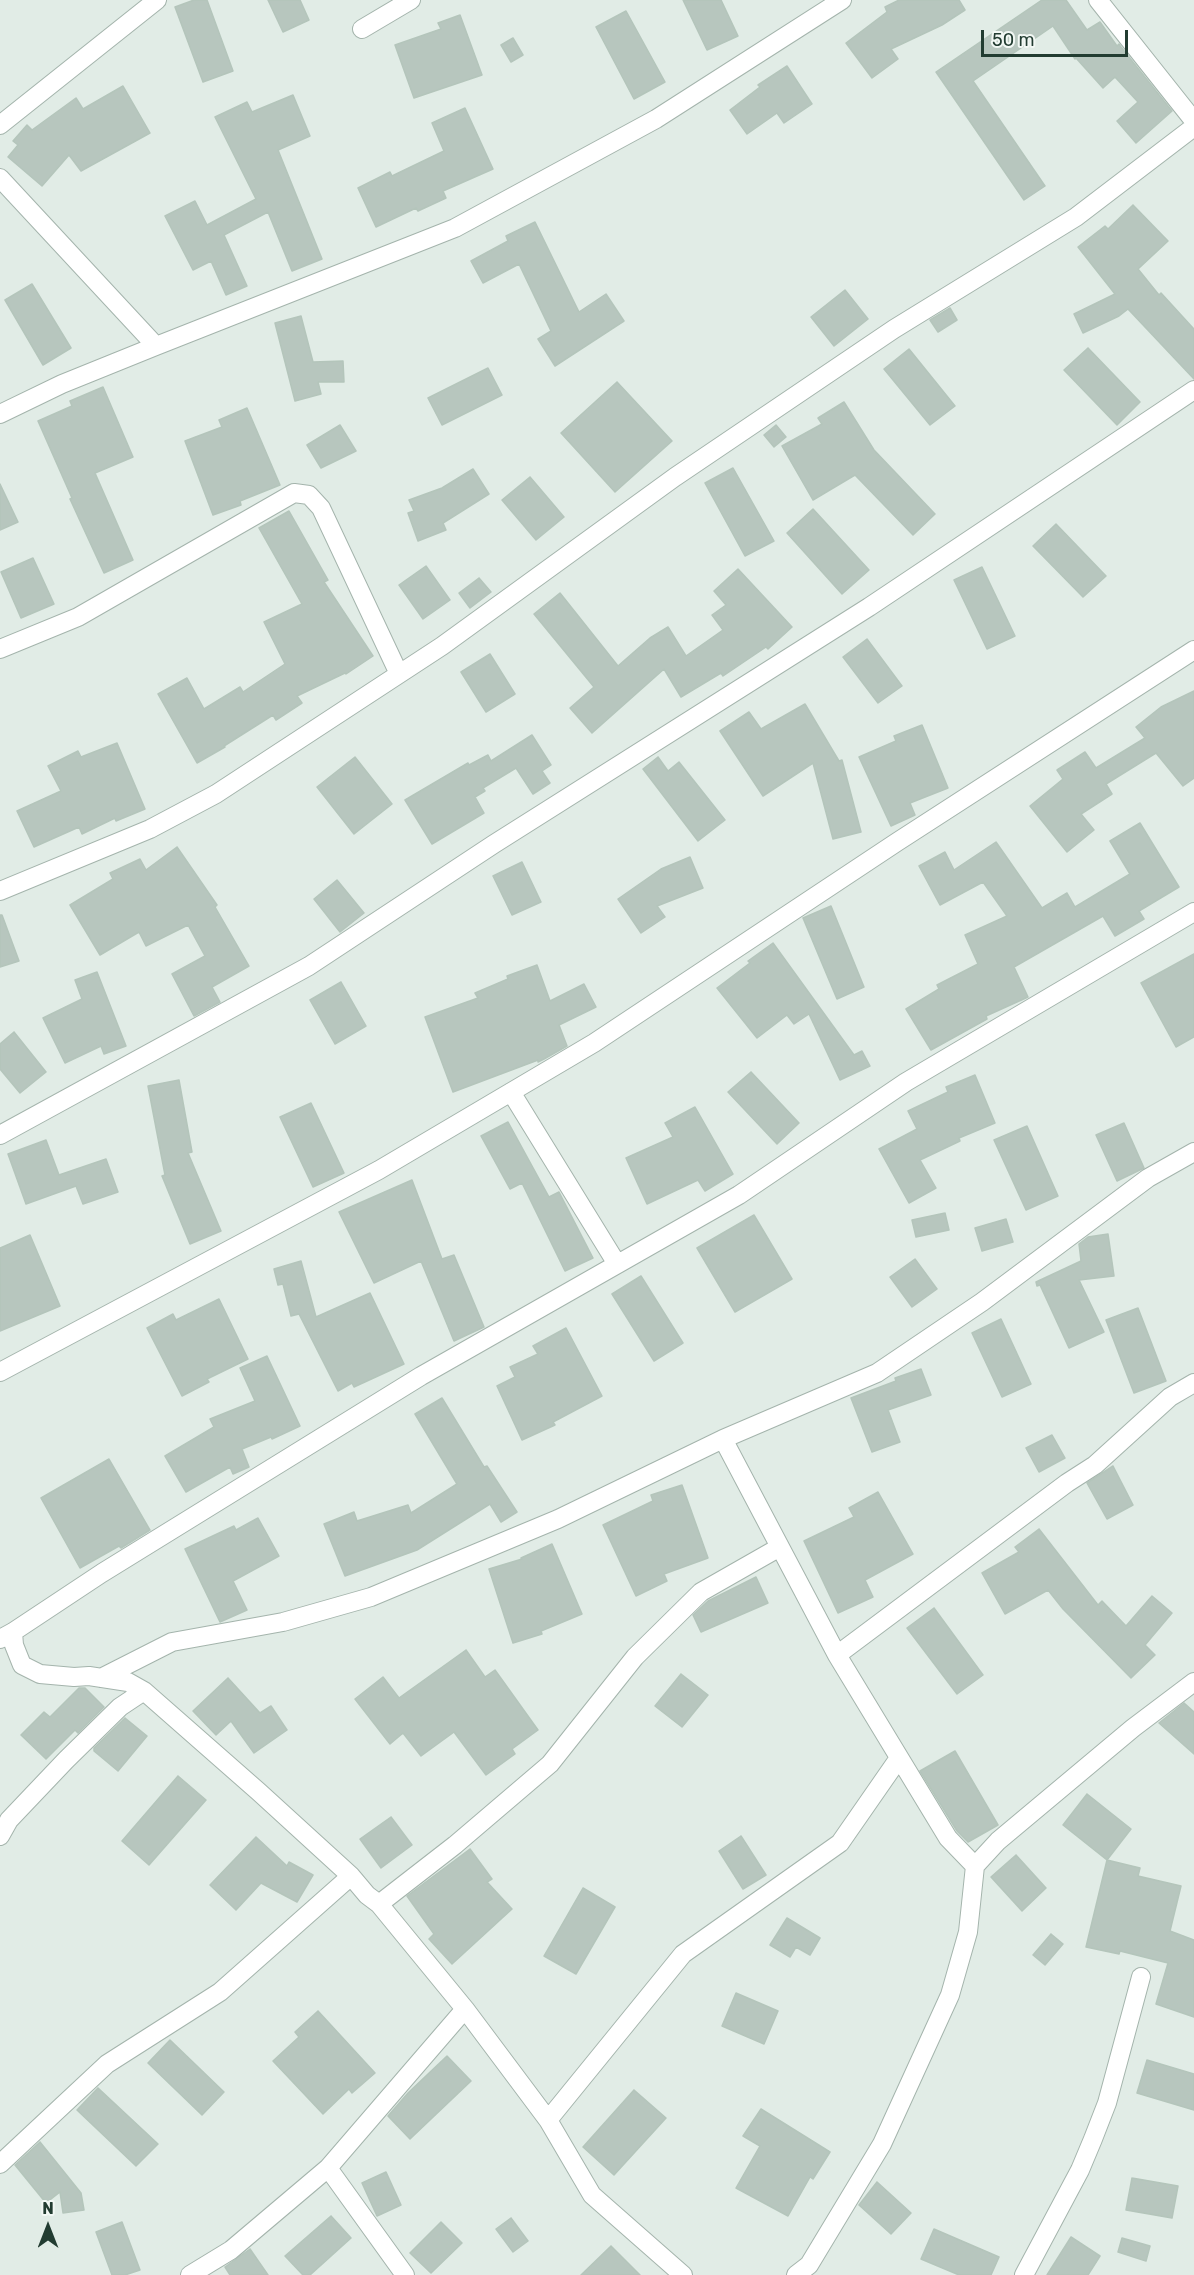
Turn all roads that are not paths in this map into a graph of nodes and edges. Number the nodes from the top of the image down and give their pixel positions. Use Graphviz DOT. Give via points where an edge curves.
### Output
graph roads {
  1 [pos="157,0"];
  2 [pos="411,0"];
  3 [pos="842,0"];
  4 [pos="1098,0"];
  5 [pos="362,29"];
  6 [pos="1194,121"];
  7 [pos="0,125"];
  8 [pos="1194,127"];
  9 [pos="0,178"];
  10 [pos="156,346"];
  11 [pos="1194,390"];
  12 [pos="0,414"];
  13 [pos="0,649"];
  14 [pos="1194,650"];
  15 [pos="399,674"];
  16 [pos="0,891"];
  17 [pos="1194,912"];
  18 [pos="511,1092"];
  19 [pos="0,1135"];
  20 [pos="1194,1152"];
  21 [pos="617,1264"];
  22 [pos="0,1372"];
  23 [pos="1194,1383"];
  24 [pos="723,1439"];
  25 [pos="780,1547"];
  26 [pos="7,1636"];
  27 [pos="837,1655"];
  28 [pos="101,1678"];
  29 [pos="1194,1682"];
  30 [pos="144,1691"];
  31 [pos="899,1758"];
  32 [pos="0,1836"];
  33 [pos="975,1866"];
  34 [pos="351,1876"];
  35 [pos="379,1904"];
  36 [pos="1141,1977"];
  37 [pos="465,2009"];
  38 [pos="548,2120"];
  39 [pos="0,2164"];
  40 [pos="328,2168"];
  41 [pos="190,2275"];
  42 [pos="405,2275"];
  43 [pos="683,2275"];
  44 [pos="796,2275"];
  45 [pos="1024,2275"];
  1 -- 7 [label="street"];
  2 -- 5 [label="street"];
  3 -- 10 [label="street" via="656,119 455,228"];
  4 -- 6 [label="street"];
  8 -- 15 [label="street" via="1076,217 864,349 675,477"];
  9 -- 10 [label="street"];
  10 -- 12 [label="street"];
  11 -- 19 [label="street" via="869,607 309,966"];
  13 -- 15 [label="street" via="78,618 294,493 309,495 321,508"];
  14 -- 18 [label="street" via="594,1043"];
  15 -- 16 [label="street" via="216,794 150,829"];
  17 -- 21 [label="street" via="906,1082 739,1195"];
  18 -- 21 [label="street"];
  18 -- 22 [label="street" via="379,1170"];
  20 -- 24 [label="street" via="1148,1178 981,1302 877,1373"];
  21 -- 26 [label="street" via="421,1376"];
  23 -- 27 [label="street" via="1170,1397 1095,1465"];
  24 -- 25 [label="street"];
  24 -- 28 [label="street" via="558,1519 371,1597 283,1622 172,1642"];
  25 -- 27 [label="street"];
  25 -- 35 [label="street" via="701,1593 635,1657 550,1764"];
  26 -- 28 [label="street" via="21,1665 40,1674"];
  27 -- 31 [label="street"];
  28 -- 30 [label="street" via="128,1682"];
  29 -- 33 [label="street" via="998,1841"];
  30 -- 32 [label="street" via="120,1707 66,1760 9,1820"];
  30 -- 34 [label="street"];
  31 -- 33 [label="street" via="948,1838"];
  31 -- 38 [label="street" via="840,1843 683,1954"];
  33 -- 44 [label="street" via="968,1932 950,1995 882,2144 809,2265"];
  34 -- 35 [label="street"];
  34 -- 39 [label="street" via="220,1992 107,2064"];
  35 -- 37 [label="street"];
  36 -- 45 [label="street" via="1107,2103 1093,2139"];
  37 -- 38 [label="street"];
  37 -- 40 [label="street"];
  38 -- 43 [label="street" via="592,2195"];
  40 -- 41 [label="street" via="231,2250"];
  40 -- 42 [label="street"];
}
